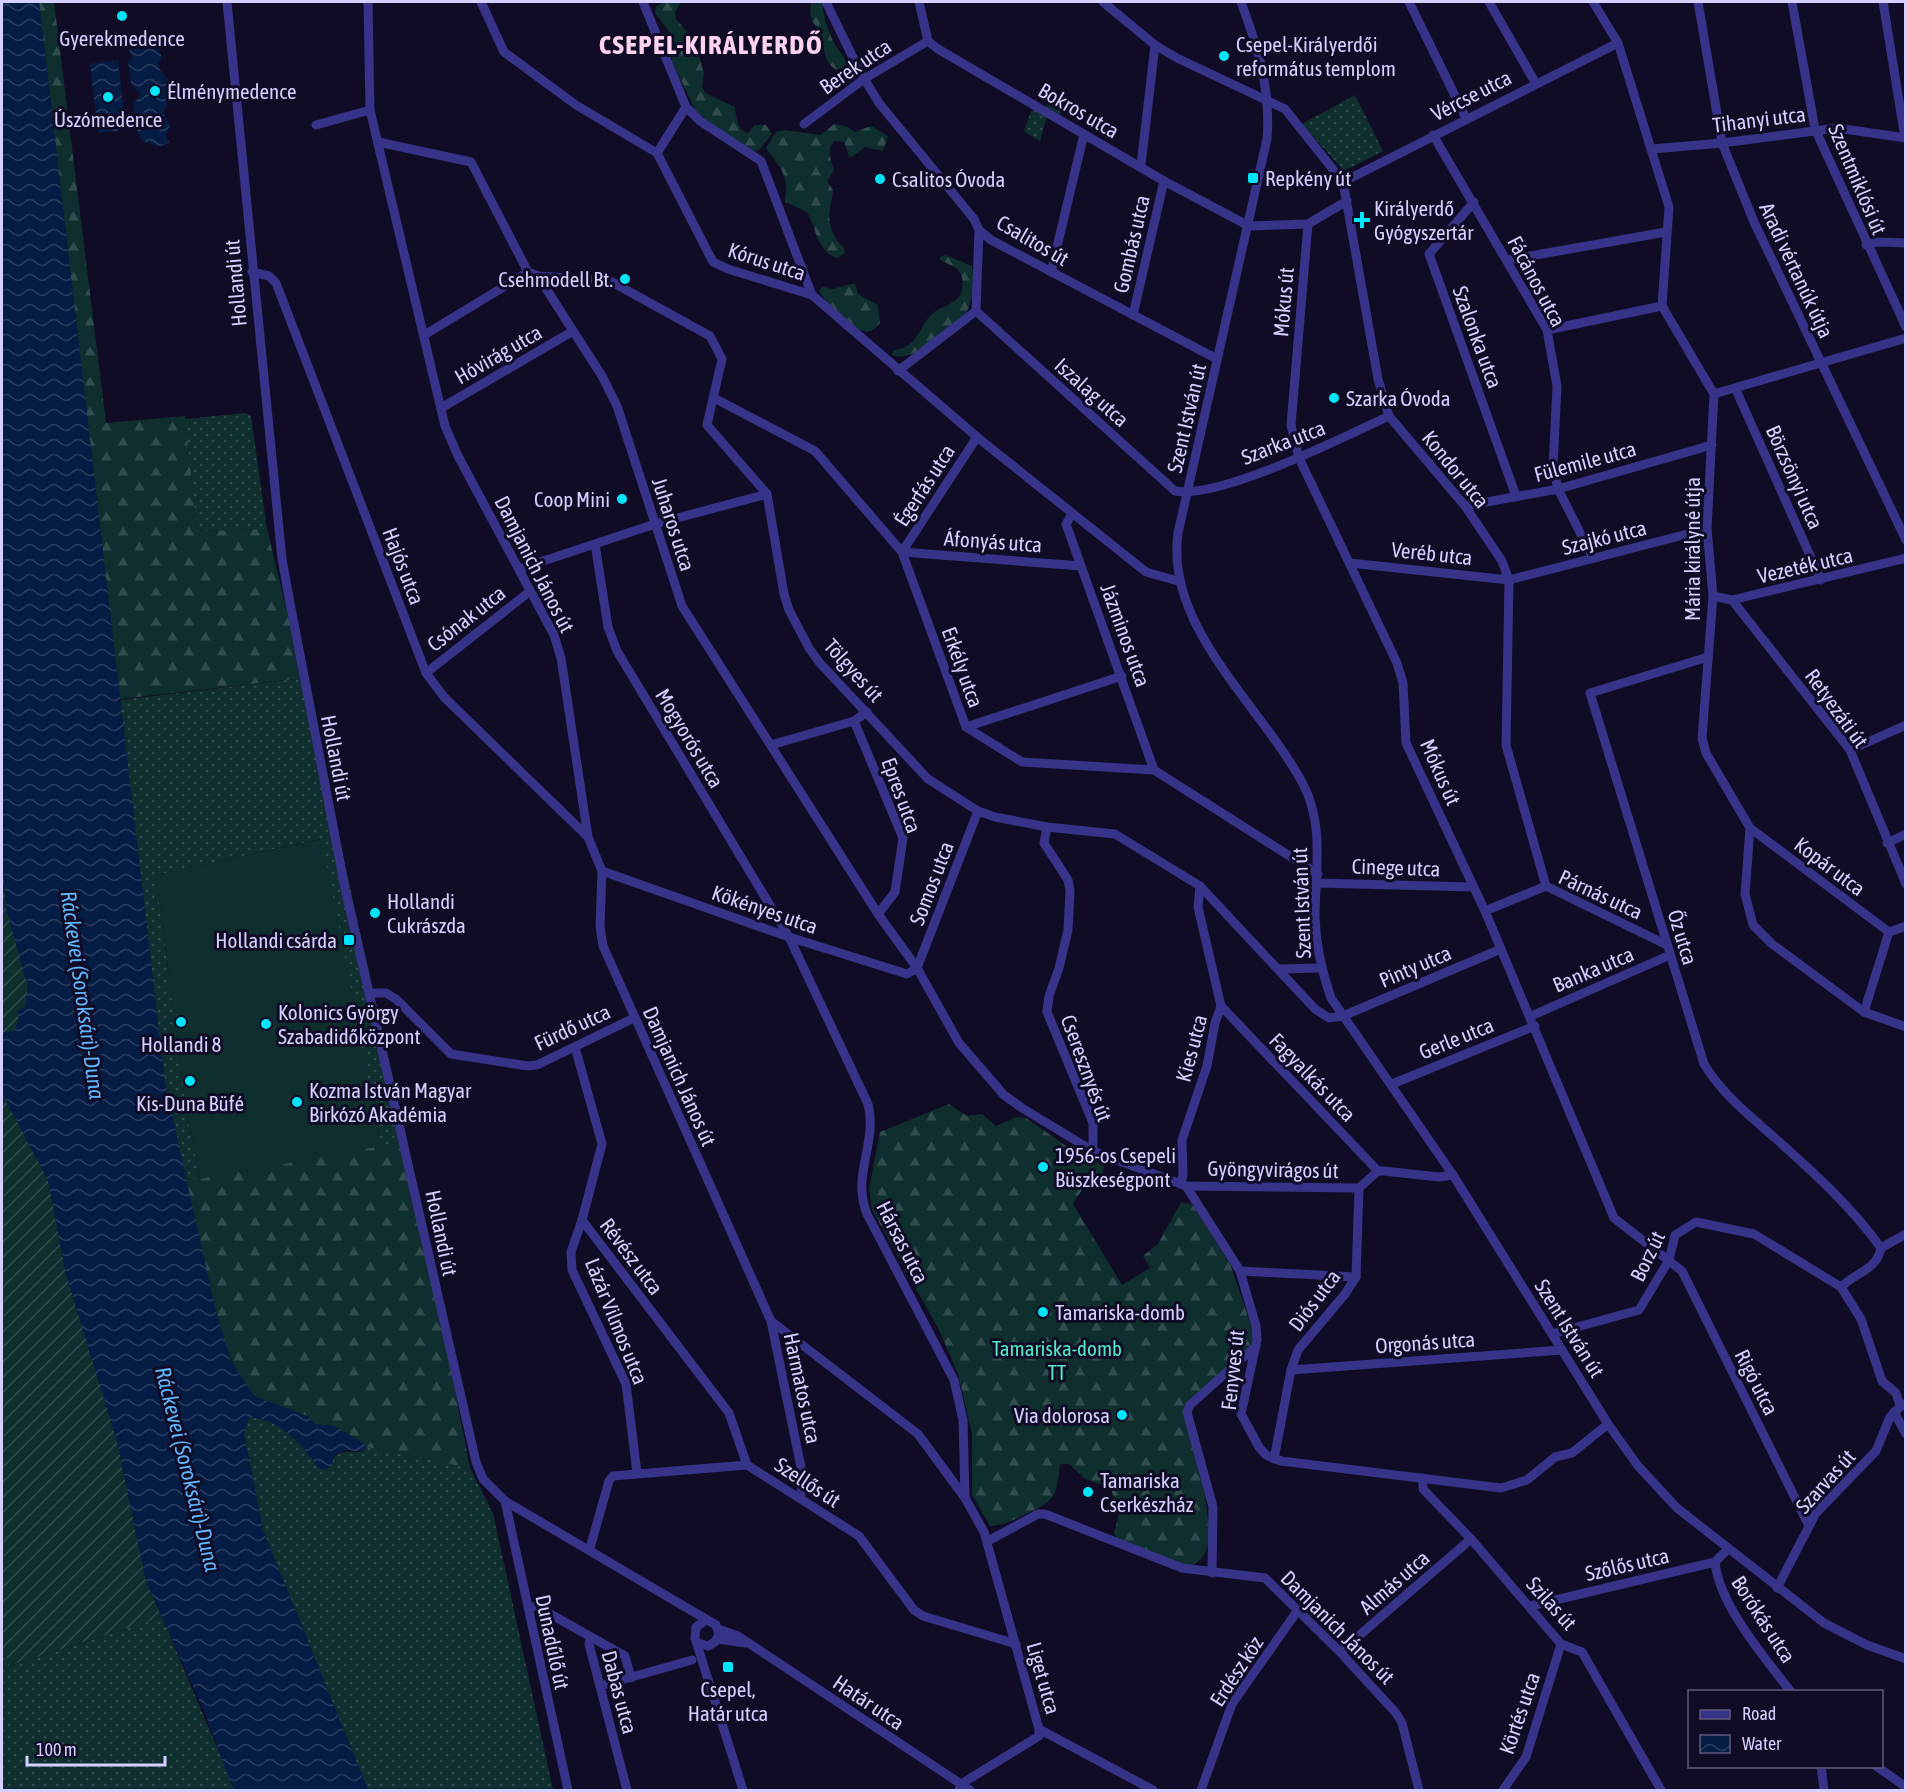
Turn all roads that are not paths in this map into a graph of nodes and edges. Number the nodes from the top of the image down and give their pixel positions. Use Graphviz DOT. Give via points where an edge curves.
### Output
graph roads {
  1 [pos="227,2"];
  2 [pos="368,2"];
  3 [pos="481,2"];
  4 [pos="643,2"];
  5 [pos="826,2"];
  6 [pos="919,2"];
  7 [pos="1103,2"];
  8 [pos="1241,2"];
  9 [pos="1409,2"];
  10 [pos="1489,2"];
  11 [pos="1593,2"];
  12 [pos="1698,2"];
  13 [pos="1792,2"];
  14 [pos="1883,2"];
  15 [pos="928,41"];
  16 [pos="1618,43"];
  17 [pos="1155,45"];
  18 [pos="864,79"];
  19 [pos="1535,82"];
  20 [pos="1268,102"];
  21 [pos="686,107"];
  22 [pos="370,110"];
  23 [pos="1466,118"];
  24 [pos="804,124"];
  25 [pos="316,125"];
  26 [pos="1815,129"];
  27 [pos="1084,134"];
  28 [pos="1433,135"];
  29 [pos="1905,138"];
  30 [pos="378,142"];
  31 [pos="1722,143"];
  32 [pos="1653,149"];
  33 [pos="657,153"];
  34 [pos="1141,165"];
  35 [pos="1164,181"];
  36 [pos="1342,182"];
  37 [pos="1347,201"];
  38 [pos="1474,202"];
  39 [pos="1308,224"];
  40 [pos="1249,226"];
  41 [pos="979,230"];
  42 [pos="1666,232"];
  43 [pos="1905,243"];
  44 [pos="1866,245"];
  45 [pos="1508,260"];
  46 [pos="252,272"];
  47 [pos="1051,272"];
  48 [pos="533,274"];
  49 [pos="812,295"];
  50 [pos="1662,306"];
  51 [pos="976,311"];
  52 [pos="1133,315"];
  53 [pos="1905,327"];
  54 [pos="1547,330"];
  55 [pos="573,331"];
  56 [pos="426,334"];
  57 [pos="1905,338"];
  58 [pos="1217,359"];
  59 [pos="1821,364"];
  60 [pos="898,370"];
  61 [pos="1736,390"];
  62 [pos="1714,394"];
  63 [pos="714,398"];
  64 [pos="441,408"];
  65 [pos="1389,416"];
  66 [pos="977,437"];
  67 [pos="1712,445"];
  68 [pos="1299,458"];
  69 [pos="1558,489"];
  70 [pos="1187,492"];
  71 [pos="767,494"];
  72 [pos="1516,496"];
  73 [pos="1465,506"];
  74 [pos="1072,514"];
  75 [pos="655,524"];
  76 [pos="1707,530"];
  77 [pos="1905,540"];
  78 [pos="595,544"];
  79 [pos="902,552"];
  80 [pos="1593,558"];
  81 [pos="1905,558"];
  82 [pos="1350,563"];
  83 [pos="1081,566"];
  84 [pos="519,569"];
  85 [pos="1509,580"];
  86 [pos="1821,580"];
  87 [pos="1179,581"];
  88 [pos="529,592"];
  89 [pos="1713,596"];
  90 [pos="1732,600"];
  91 [pos="1708,657"];
  92 [pos="426,673"];
  93 [pos="1122,676"];
  94 [pos="867,712"];
  95 [pos="854,721"];
  96 [pos="1905,725"];
  97 [pos="966,728"];
  98 [pos="771,745"];
  99 [pos="1850,750"];
  100 [pos="1154,770"];
  101 [pos="978,811"];
  102 [pos="1047,827"];
  103 [pos="1750,828"];
  104 [pos="1905,834"];
  105 [pos="588,837"];
  106 [pos="1887,843"];
  107 [pos="602,871"];
  108 [pos="1318,878"];
  109 [pos="1905,884"];
  110 [pos="1200,886"];
  111 [pos="1546,886"];
  112 [pos="1473,887"];
  113 [pos="1485,911"];
  114 [pos="878,914"];
  115 [pos="1905,926"];
  116 [pos="1889,932"];
  117 [pos="789,937"];
  118 [pos="1667,945"];
  119 [pos="1501,949"];
  120 [pos="1670,955"];
  121 [pos="917,968"];
  122 [pos="1321,968"];
  123 [pos="1279,969"];
  124 [pos="370,993"];
  125 [pos="1221,1006"];
  126 [pos="1864,1012"];
  127 [pos="1343,1016"];
  128 [pos="1531,1016"];
  129 [pos="634,1018"];
  130 [pos="1535,1026"];
  131 [pos="1905,1027"];
  132 [pos="575,1047"];
  133 [pos="1392,1084"];
  134 [pos="1093,1151"];
  135 [pos="1378,1172"];
  136 [pos="1453,1175"];
  137 [pos="1184,1184"];
  138 [pos="1359,1188"];
  139 [pos="582,1220"];
  140 [pos="1905,1234"];
  141 [pos="1881,1248"];
  142 [pos="1669,1260"];
  143 [pos="1240,1271"];
  144 [pos="1356,1277"];
  145 [pos="1841,1287"];
  146 [pos="771,1321"];
  147 [pos="1552,1334"];
  148 [pos="1256,1346"];
  149 [pos="1562,1350"];
  150 [pos="1291,1370"];
  151 [pos="1900,1407"];
  152 [pos="1608,1424"];
  153 [pos="1905,1434"];
  154 [pos="1274,1459"];
  155 [pos="747,1465"];
  156 [pos="637,1473"];
  157 [pos="1423,1478"];
  158 [pos="800,1497"];
  159 [pos="964,1498"];
  160 [pos="505,1501"];
  161 [pos="1808,1524"];
  162 [pos="1471,1539"];
  163 [pos="988,1541"];
  164 [pos="590,1548"];
  165 [pos="1728,1549"];
  166 [pos="1715,1562"];
  167 [pos="1212,1573"];
  168 [pos="1778,1588"];
  169 [pos="679,1603"];
  170 [pos="1530,1606"];
  171 [pos="528,1608"];
  172 [pos="1299,1610"];
  173 [pos="706,1620"];
  174 [pos="696,1627"];
  175 [pos="591,1637"];
  176 [pos="716,1638"];
  177 [pos="698,1642"];
  178 [pos="1016,1644"];
  179 [pos="1561,1644"];
  180 [pos="1340,1652"];
  181 [pos="1905,1659"];
  182 [pos="692,1660"];
  183 [pos="706,1666"];
  184 [pos="631,1678"];
  185 [pos="600,1686"];
  186 [pos="1789,1690"];
  187 [pos="1039,1729"];
  188 [pos="1821,1768"];
  189 [pos="1877,1768"];
  190 [pos="960,1787"];
  191 [pos="1905,1787"];
  192 [pos="568,1791"];
  193 [pos="627,1791"];
  194 [pos="743,1791"];
  195 [pos="970,1791"];
  196 [pos="1153,1791"];
  197 [pos="1201,1791"];
  198 [pos="1419,1791"];
  199 [pos="1503,1791"];
  200 [pos="1661,1791"];
  201 [pos="1824,1791"];
  1 -- 46 [label="street, Hollandi út"];
  2 -- 22 [label="street, Damjanich János út"];
  3 -- 33 [label="street" via="504,52 576,105"];
  4 -- 21 [label="street"];
  5 -- 18 [label="street, Csalitos út"];
  6 -- 15 [label="street"];
  7 -- 17 [label="street"];
  8 -- 20 [label="street, Szent István út" via="1263,67"];
  9 -- 23 [label="street"];
  10 -- 19 [label="street"];
  11 -- 16 [label="street"];
  12 -- 31 [label="street, Aradi vértanúk útja"];
  13 -- 26 [label="street, Szentmiklósi út"];
  14 -- 29 [label="street"];
  15 -- 18 [label="street, Berek utca"];
  15 -- 27 [label="street, Bokros utca"];
  16 -- 19 [label="street, Vércse utca"];
  16 -- 32 [label="street"];
  17 -- 20 [label="street"];
  17 -- 34 [label="street"];
  18 -- 24 [label="street, Berek utca"];
  18 -- 41 [label="street, Csalitos út"];
  19 -- 23 [label="street, Vércse utca"];
  20 -- 36 [label="street, Kondor utca" via="1285,109"];
  20 -- 40 [label="street, Szent István út" via="1267,139"];
  21 -- 33 [label="street"];
  21 -- 49 [label="street" via="700,121 762,160"];
  22 -- 25 [label="street"];
  22 -- 30 [label="street, Damjanich János út"];
  23 -- 28 [label="street, Vércse utca"];
  26 -- 29 [label="street, Tihanyi utca" via="1837,128"];
  26 -- 31 [label="street, Tihanyi utca"];
  26 -- 44 [label="street, Szentmiklósi út"];
  27 -- 34 [label="street, Bokros utca"];
  27 -- 47 [label="street"];
  28 -- 36 [label="street, Vércse utca"];
  28 -- 38 [label="street, Fácános utca"];
  30 -- 48 [label="street, Juharos utca" via="471,162"];
  30 -- 56 [label="street, Damjanich János út"];
  31 -- 32 [label="street, Tihanyi utca"];
  31 -- 59 [label="street, Aradi vértanúk útja" via="1754,222"];
  32 -- 42 [label="street" via="1669,207"];
  33 -- 49 [label="street, Kórus utca" via="713,262"];
  34 -- 35 [label="street, Bokros utca"];
  35 -- 40 [label="street, Bokros utca"];
  35 -- 52 [label="street, Gombás utca"];
  36 -- 37 [label="street, Kondor utca"];
  37 -- 39 [label="street"];
  37 -- 65 [label="street, Kondor utca" via="1378,379"];
  38 -- 45 [label="street, Fácános utca"];
  38 -- 72 [label="street, Szalonka utca" via="1429,254"];
  39 -- 40 [label="street"];
  39 -- 68 [label="street, Mókus út" via="1291,413"];
  40 -- 58 [label="street, Szent István út"];
  41 -- 47 [label="street, Csalitos út"];
  41 -- 51 [label="street"];
  42 -- 45 [label="street"];
  42 -- 50 [label="street"];
  43 -- 44 [label="street"];
  44 -- 53 [label="street, Szentmiklósi út"];
  45 -- 54 [label="street, Fácános utca"];
  46 -- 92 [label="street, Hajós utca" via="269,276 276,283"];
  46 -- 124 [label="street, Hollandi út" via="286,581 345,888"];
  47 -- 52 [label="street, Csalitos út"];
  48 -- 55 [label="street, Juharos utca"];
  48 -- 56 [label="street"];
  48 -- 63 [label="street" via="610,281 710,336 722,359"];
  49 -- 60 [label="street, Kórus utca"];
  50 -- 54 [label="street"];
  50 -- 62 [label="street"];
  51 -- 60 [label="street"];
  51 -- 70 [label="street, Iszalag utca" via="1169,487"];
  52 -- 58 [label="street, Csalitos út"];
  54 -- 69 [label="street, Fácános utca" via="1557,386 1553,467"];
  55 -- 64 [label="street, Hóvirág utca"];
  55 -- 75 [label="street, Juharos utca" via="617,406"];
  56 -- 64 [label="street, Damjanich János út"];
  57 -- 59 [label="street"];
  58 -- 70 [label="street, Szent István út"];
  59 -- 61 [label="street"];
  59 -- 77 [label="street, Aradi vértanúk útja"];
  60 -- 66 [label="street, Kórus utca"];
  61 -- 62 [label="street"];
  61 -- 86 [label="street, Börzsönyi utca"];
  62 -- 67 [label="street, Mária királyné útja"];
  63 -- 71 [label="street" via="707,425"];
  63 -- 79 [label="street, Erkély utca" via="810,447"];
  64 -- 84 [label="street, Damjanich János út" via="458,456"];
  65 -- 68 [label="street, Szarka utca"];
  65 -- 73 [label="street, Kondor utca"];
  66 -- 74 [label="street, Kórus utca"];
  66 -- 79 [label="street, Égerfás utca"];
  67 -- 69 [label="street, Fülemile utca"];
  67 -- 76 [label="street, Mária királyné útja"];
  68 -- 70 [label="street, Szarka utca"];
  68 -- 82 [label="street, Mókus út"];
  69 -- 72 [label="street, Fülemile utca"];
  69 -- 80 [label="street, Fácános utca"];
  70 -- 87 [label="street, Szent István út" via="1176,547"];
  71 -- 75 [label="street"];
  71 -- 94 [label="street, Tölgyes út" via="789,610 819,662"];
  72 -- 73 [label="street, Fülemile utca"];
  73 -- 85 [label="street, Kondor utca" via="1502,561"];
  74 -- 83 [label="street, Jázminos utca" via="1066,524"];
  74 -- 87 [label="street, Kórus utca" via="1146,572"];
  75 -- 78 [label="street"];
  75 -- 98 [label="street, Juharos utca" via="682,606"];
  76 -- 80 [label="street, Szajkó utca"];
  76 -- 89 [label="street, Mária királyné útja"];
  78 -- 84 [label="street"];
  78 -- 117 [label="street, Mogyorós utca" via="608,627 616,651"];
  79 -- 83 [label="street, Áfonyás utca"];
  79 -- 97 [label="street, Erkély utca"];
  80 -- 85 [label="street, Szajkó utca"];
  81 -- 86 [label="street, Vezeték utca"];
  82 -- 85 [label="street, Veréb utca"];
  82 -- 112 [label="street, Mókus út" via="1397,663 1403,683 1406,743"];
  83 -- 93 [label="street, Jázminos utca"];
  84 -- 88 [label="street, Damjanich János út"];
  85 -- 111 [label="street, Kondor utca" via="1506,746"];
  86 -- 90 [label="street, Vezeték utca"];
  87 -- 108 [label="street, Szent István út" via="1197,627 1303,783 1316,821"];
  88 -- 92 [label="street, Csónak utca"];
  88 -- 105 [label="street, Damjanich János út" via="554,635 561,658"];
  89 -- 90 [label="street, Vezeték utca"];
  89 -- 91 [label="street, Mária királyné útja"];
  90 -- 99 [label="street, Retyezáti út"];
  91 -- 103 [label="street, Mária királyné útja" via="1703,744"];
  91 -- 118 [label="street, Őz utca" via="1590,693"];
  92 -- 105 [label="street, Hajós utca" via="444,697"];
  93 -- 97 [label="street"];
  93 -- 100 [label="street, Jázminos utca"];
  94 -- 95 [label="street"];
  94 -- 101 [label="street, Tölgyes út" via="928,779"];
  95 -- 98 [label="street"];
  95 -- 114 [label="street, Epres utca" via="903,838 895,892"];
  96 -- 99 [label="street"];
  97 -- 100 [label="street, Erkély utca" via="1022,762"];
  98 -- 114 [label="street, Juharos utca"];
  99 -- 106 [label="street, Retyezáti út"];
  100 -- 108 [label="street, Erkély utca"];
  101 -- 102 [label="street, Tölgyes út"];
  101 -- 121 [label="street, Somos utca"];
  102 -- 110 [label="street, Tölgyes út" via="1114,834"];
  102 -- 134 [label="street, Cseresznyés út" via="1044,843 1068,880 1070,891 1068,930 1047,1008 1093,1123"];
  103 -- 116 [label="street, Kopár utca"];
  103 -- 126 [label="street" via="1745,894 1753,925 1772,944"];
  104 -- 106 [label="street"];
  105 -- 107 [label="street, Damjanich János út"];
  106 -- 109 [label="street, Retyezáti út"];
  107 -- 117 [label="street, Kökényes utca"];
  107 -- 129 [label="street, Damjanich János út" via="603,946"];
  108 -- 112 [label="street, Cinege utca"];
  108 -- 122 [label="street, Szent István út" via="1315,919"];
  110 -- 123 [label="street, Tölgyes út"];
  110 -- 125 [label="street, Kies utca" via="1198,907"];
  111 -- 113 [label="street, Párnás utca"];
  111 -- 118 [label="street, Párnás utca"];
  112 -- 113 [label="street, Mókus út"];
  113 -- 119 [label="street, Mókus út"];
  114 -- 121 [label="street, Juharos utca"];
  115 -- 116 [label="street"];
  116 -- 126 [label="street"];
  117 -- 121 [label="street, Kökényes utca" via="907,975"];
  117 -- 159 [label="street, Hársas utca" via="868,1104 870,1129 860,1185 862,1202 954,1380 963,1420"];
  118 -- 120 [label="street, Őz utca"];
  119 -- 127 [label="street, Pinty utca"];
  119 -- 128 [label="street, Mókus út"];
  120 -- 128 [label="street, Banka utca"];
  120 -- 141 [label="street, Őz utca" via="1704,1064 1717,1086 1867,1227"];
  121 -- 134 [label="street" via="959,1043 1004,1095"];
  122 -- 123 [label="street"];
  122 -- 127 [label="street, Szent István út" via="1331,998"];
  123 -- 127 [label="street, Tölgyes út" via="1315,1009 1329,1018"];
  124 -- 132 [label="street, Fürdő utca" via="386,993 396,999 451,1054 528,1066"];
  124 -- 160 [label="street, Hollandi út" via="471,1445 483,1479"];
  125 -- 135 [label="street, Fagyalkás utca"];
  125 -- 137 [label="street, Kies utca" via="1207,1066 1182,1140"];
  126 -- 131 [label="street"];
  127 -- 133 [label="street, Szent István út"];
  128 -- 130 [label="street, Mókus út"];
  129 -- 132 [label="street, Fürdő utca"];
  129 -- 146 [label="street, Damjanich János út"];
  130 -- 133 [label="street, Gerle utca"];
  130 -- 142 [label="street, Mókus út" via="1614,1218"];
  132 -- 139 [label="street, Révész utca" via="602,1144"];
  133 -- 136 [label="street, Szent István út"];
  134 -- 137 [label="street"];
  135 -- 136 [label="street"];
  135 -- 138 [label="street"];
  136 -- 147 [label="street, Szent István út"];
  137 -- 138 [label="street, Gyöngyvirágos út"];
  137 -- 143 [label="street, Fenyves út"];
  138 -- 144 [label="street, Diós utca"];
  139 -- 155 [label="street, Révész utca" via="729,1413"];
  139 -- 156 [label="street, Lázár Vilmos utca" via="572,1252 572,1270 626,1384"];
  140 -- 141 [label="street"];
  141 -- 145 [label="street" via="1879,1260"];
  142 -- 145 [label="street, Borz út" via="1675,1235 1696,1222 1754,1234"];
  142 -- 147 [label="street, Borz út" via="1639,1310"];
  142 -- 161 [label="street, Rigó utca" via="1682,1271"];
  143 -- 144 [label="street"];
  143 -- 148 [label="street, Fenyves út" via="1256,1326"];
  144 -- 150 [label="street, Diós utca" via="1298,1350"];
  145 -- 151 [label="street" via="1861,1319 1882,1381 1896,1393"];
  146 -- 158 [label="street, Harmatos utca" via="804,1482"];
  146 -- 159 [label="street, Damjanich János út" via="918,1434"];
  147 -- 149 [label="street, Szent István út"];
  148 -- 154 [label="street, Fenyves út" via="1241,1414 1259,1447"];
  148 -- 167 [label="street" via="1187,1412 1213,1507"];
  149 -- 150 [label="street, Orgonás utca"];
  149 -- 152 [label="street, Szent István út"];
  150 -- 154 [label="street, Diós utca"];
  151 -- 153 [label="street"];
  151 -- 161 [label="street, Szarvas út" via="1876,1451"];
  152 -- 157 [label="street" via="1572,1453 1555,1457 1527,1480 1501,1488"];
  152 -- 165 [label="street, Szent István út" via="1653,1484"];
  154 -- 157 [label="street"];
  155 -- 156 [label="street, Szellős út"];
  155 -- 158 [label="street, Szellős út"];
  156 -- 164 [label="street, Szellős út" via="613,1476 609,1481"];
  157 -- 162 [label="street, Szilas út" via="1423,1489"];
  158 -- 178 [label="street, Szellős út" via="859,1536 922,1616"];
  159 -- 163 [label="street, Damjanich János út"];
  160 -- 164 [label="street"];
  160 -- 171 [label="street, Dunadűlő út"];
  161 -- 168 [label="street, Szarvas út"];
  162 -- 170 [label="street, Szilas út"];
  162 -- 180 [label="street, Almás utca"];
  163 -- 167 [label="street, Damjanich János út" via="1045,1514 1182,1568"];
  163 -- 178 [label="street, Liget utca"];
  164 -- 169 [label="street"];
  165 -- 166 [label="street"];
  165 -- 168 [label="street, Szent István út"];
  166 -- 170 [label="street, Szőlős utca"];
  166 -- 186 [label="street, Borókás utca" via="1717,1579 1729,1601"];
  167 -- 172 [label="street, Damjanich János út" via="1265,1578"];
  168 -- 181 [label="street, Szent István út" via="1844,1634"];
  169 -- 173 [label="street"];
  169 -- 174 [label="street"];
  170 -- 179 [label="street, Szilas út"];
  171 -- 175 [label="street, Dabas utca" via="536,1606"];
  171 -- 192 [label="street, Dunadűlő út"];
  172 -- 180 [label="street, Damjanich János út"];
  172 -- 197 [label="street, Erdész köz" via="1232,1704"];
  173 -- 174 [label="street"];
  173 -- 176 [label="street" via="712,1622"];
  174 -- 177 [label="street"];
  175 -- 184 [label="street" via="625,1656"];
  175 -- 185 [label="street, Dabas utca" via="589,1644"];
  176 -- 177 [label="street, Határ utca"];
  176 -- 183 [label="street"];
  176 -- 190 [label="street, Határ utca" via="748,1644"];
  177 -- 183 [label="street"];
  178 -- 187 [label="street, Liget utca"];
  179 -- 199 [label="street, Körtés utca" via="1526,1757"];
  179 -- 200 [label="street, Szilas út" via="1582,1652"];
  180 -- 198 [label="street, Damjanich János út" via="1399,1717"];
  182 -- 184 [label="street"];
  183 -- 194 [label="street"];
  184 -- 185 [label="street"];
  185 -- 193 [label="street, Dabas utca"];
  187 -- 190 [label="street, Liget utca" via="1033,1742"];
  187 -- 196 [label="street"];
  188 -- 201 [label="street"];
  189 -- 191 [label="street"];
  190 -- 195 [label="street, Határ utca"];
}
